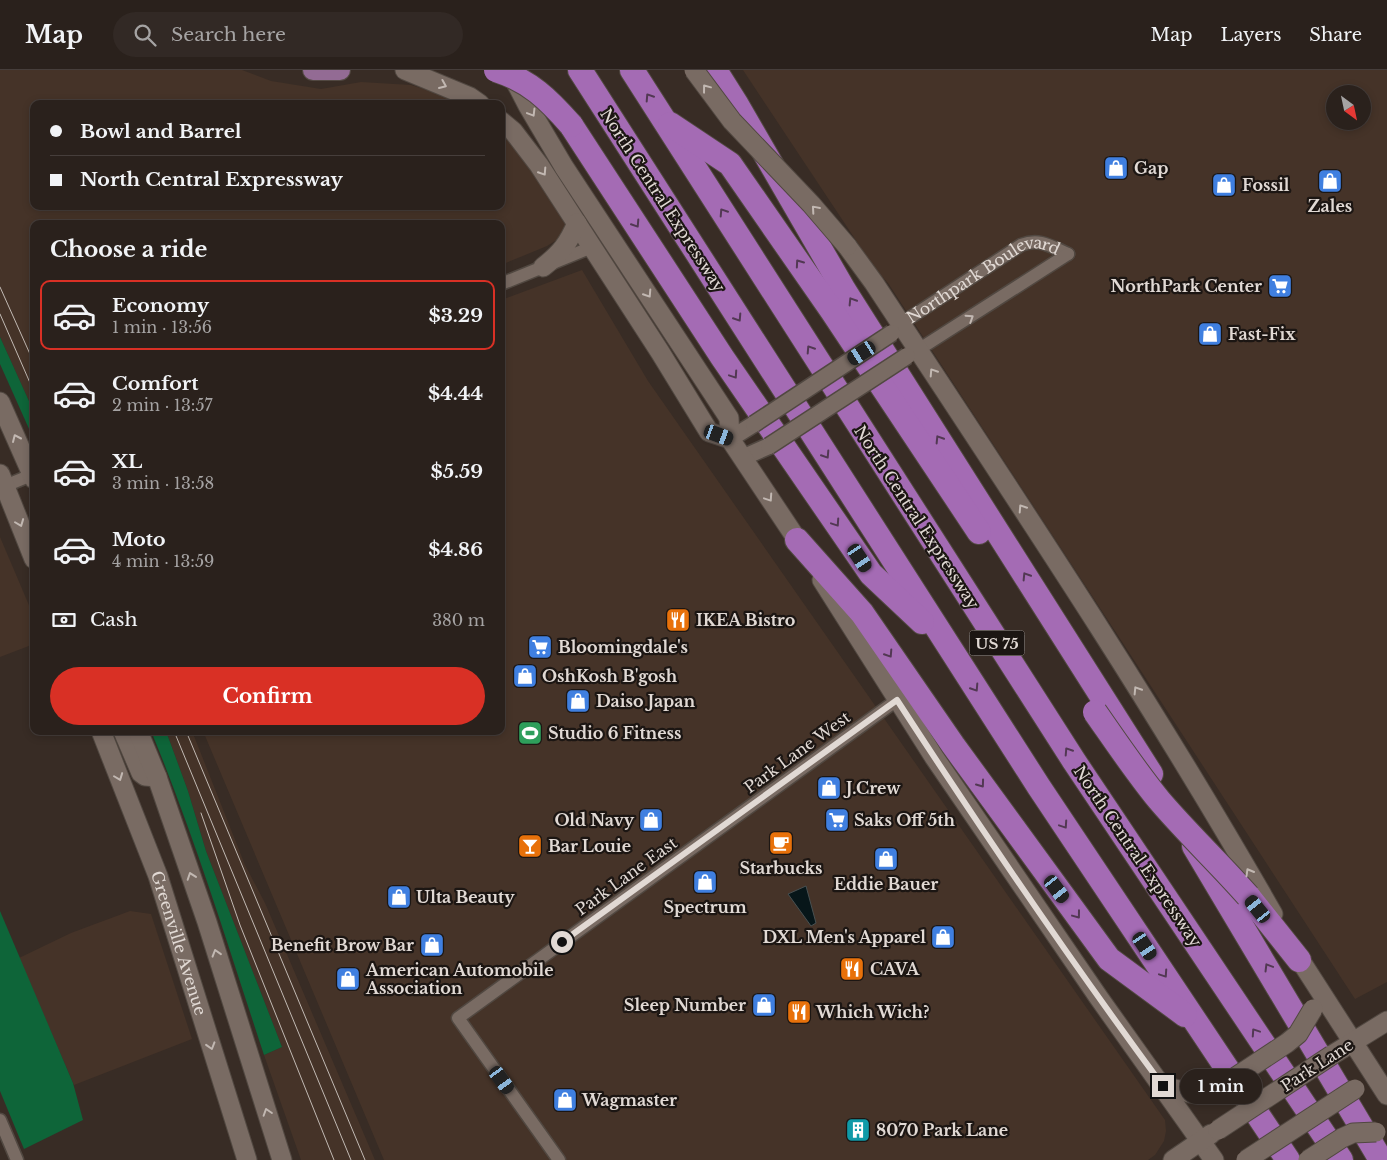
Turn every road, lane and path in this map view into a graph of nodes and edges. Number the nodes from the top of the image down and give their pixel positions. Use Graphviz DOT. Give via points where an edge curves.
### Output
graph roads {
  1 [pos="314,70"];
  2 [pos="340,70"];
  3 [pos="404,70"];
  4 [pos="496,70"];
  5 [pos="510,70"];
  6 [pos="580,70"];
  7 [pos="632,70"];
  8 [pos="694,70"];
  9 [pos="715,70"];
  10 [pos="721,70"];
  11 [pos="474,100"];
  12 [pos="738,105"];
  13 [pos="664,120"];
  14 [pos="505,124"];
  15 [pos="577,223"];
  16 [pos="592,247"];
  17 [pos="543,267"];
  18 [pos="505,282"];
  19 [pos="897,329"];
  20 [pos="912,353"];
  21 [pos="0,402"];
  22 [pos="730,439"];
  23 [pos="742,458"];
  24 [pos="30,469"];
  25 [pos="30,477"];
  26 [pos="2,483"];
  27 [pos="797,540"];
  28 [pos="30,550"];
  29 [pos="949,648"];
  30 [pos="897,700"];
  31 [pos="103,735"];
  32 [pos="125,735"];
  33 [pos="140,735"];
  34 [pos="157,777"];
  35 [pos="716,831"];
  36 [pos="207,922"];
  37 [pos="176,932"];
  38 [pos="1299,960"];
  39 [pos="1319,990"];
  40 [pos="1387,1021"];
  41 [pos="1198,1025"];
  42 [pos="1353,1041"];
  43 [pos="1381,1072"];
  44 [pos="1163,1086"];
  45 [pos="1387,1095"];
  46 [pos="0,1120"];
  47 [pos="1381,1133"];
  48 [pos="1201,1140"];
  49 [pos="280,1159"];
  50 [pos="17,1160"];
  51 [pos="247,1160"];
  52 [pos="559,1160"];
  53 [pos="1173,1160"];
  54 [pos="1214,1160"];
  55 [pos="1246,1160"];
  56 [pos="1288,1160"];
  57 [pos="1308,1160"];
  58 [pos="1340,1160"];
  59 [pos="1381,1160"];
  1 -- 2 [label="main road"];
  3 -- 11 [label="main road, one-way"];
  4 -- 29 [label="highway, one-way, bridge" via="532,86 571,125 722,357 871,574"];
  5 -- 22 [label="main road, one-way" via="564,167 729,418"];
  6 -- 29 [label="highway, North Central Expressway / US 75, one-way"];
  13 -- 7 [label="highway, North Central Expressway / US 75, one-way"];
  19 -- 8 [label="main road, one-way, bridge" via="847,246 732,121"];
  9 -- 12 [label="highway"];
  10 -- 12 [label="highway"];
  59 -- 12 [label="highway, one-way" via="1110,707 844,290"];
  38 -- 13 [label="highway, one-way, bridge" via="1248,896 1159,800 1127,759 832,311 730,164"];
  58 -- 13 [label="highway, North Central Expressway / US 75, one-way" via="1058,737"];
  14 -- 15 [label="main road, one-way" via="539,165"];
  15 -- 16 [label="main road"];
  15 -- 17 [label="main road" via="570,240"];
  16 -- 17 [label="street"];
  16 -- 22 [label="main road" via="709,432"];
  17 -- 18 [label="street"];
  19 -- 20 [label="main road"];
  20 -- 19 [label="street, Northpark Boulevard, one-way" via="1068,254 1041,242 1021,245"];
  19 -- 22 [label="street, Northpark Boulevard, bridge"];
  20 -- 23 [label="street, Northpark Boulevard, bridge" via="769,446"];
  38 -- 20 [label="main road, one-way" via="1233,844 1076,591"];
  24 -- 21 [label="main road, one-way"];
  22 -- 23 [label="main road"];
  23 -- 27 [label="main road, one-way"];
  25 -- 26 [label="street"];
  26 -- 28 [label="main road, one-way"];
  27 -- 30 [label="main road"];
  27 -- 41 [label="highway, one-way" via="862,613 896,665 1109,959"];
  29 -- 41 [label="highway, North Central Expressway / US 75, one-way"];
  30 -- 35 [label="street, Park Lane West"];
  30 -- 44 [label="main road" via="1094,991"];
  31 -- 37 [label="main road, Greenville Avenue, one-way" via="158,876"];
  32 -- 34 [label="main road" via="142,775"];
  33 -- 34 [label="main road, Greenville Avenue"];
  36 -- 34 [label="main road, Greenville Avenue, one-way"];
  35 -- 52 [label="street, Park Lane East" via="458,1018"];
  36 -- 37 [label="main road"];
  49 -- 36 [label="main road, Greenville Avenue, one-way"];
  37 -- 51 [label="main road, Greenville Avenue, one-way"];
  38 -- 39 [label="main road"];
  39 -- 42 [label="main road"];
  39 -- 44 [label="main road, bridge" via="1313,1009 1298,1034 1222,1086 1190,1093"];
  40 -- 42 [label="main road, Park Lane"];
  41 -- 56 [label="highway, North Central Expressway / US 75"];
  42 -- 43 [label="main road"];
  42 -- 48 [label="main road, Park Lane, bridge"];
  43 -- 45 [label="main road"];
  43 -- 55 [label="main road, bridge"];
  44 -- 48 [label="main road"];
  46 -- 50 [label="street"];
  47 -- 57 [label="main road, bridge" via="1353,1133"];
  48 -- 53 [label="main road, Park Lane"];
  48 -- 54 [label="main road"];
}
